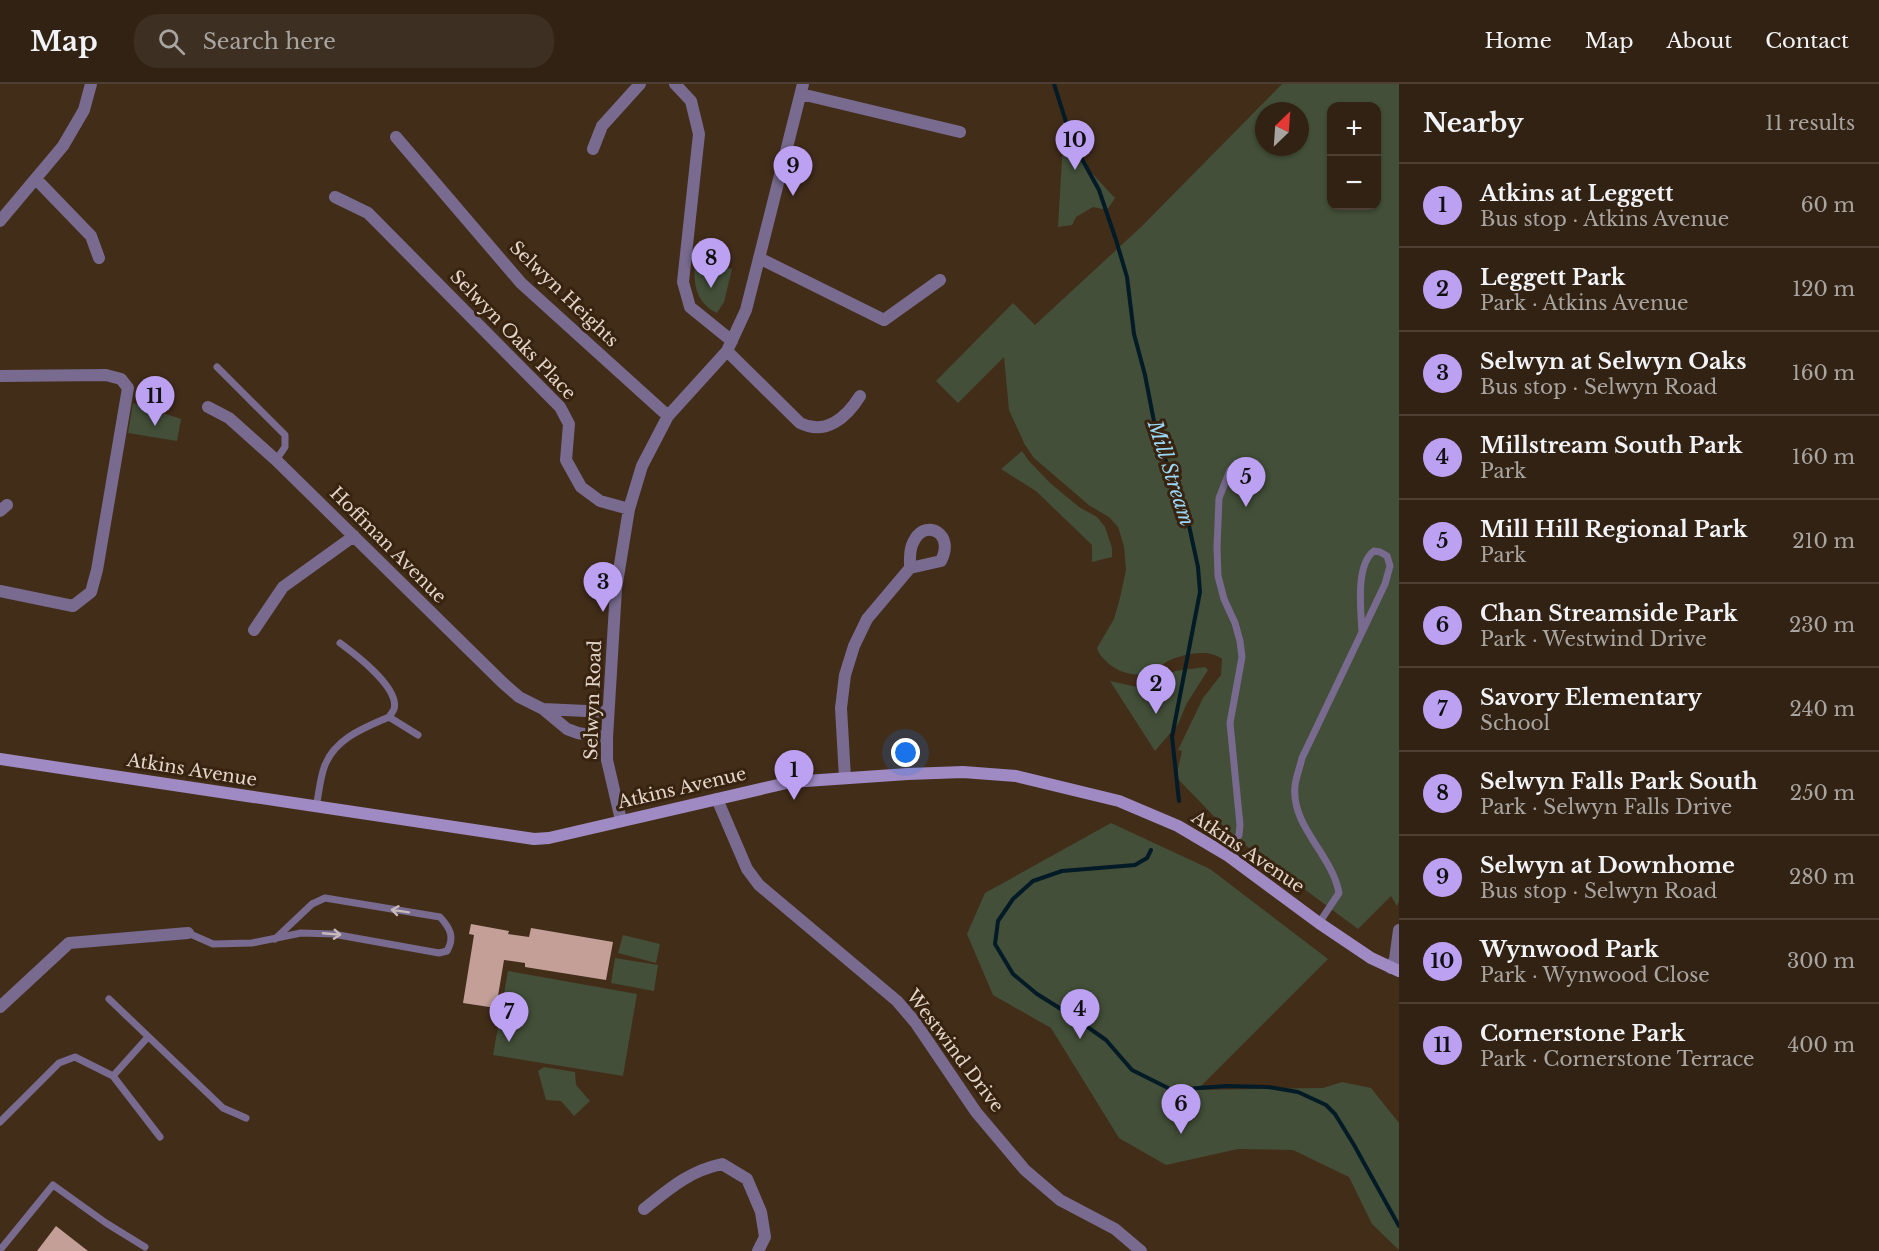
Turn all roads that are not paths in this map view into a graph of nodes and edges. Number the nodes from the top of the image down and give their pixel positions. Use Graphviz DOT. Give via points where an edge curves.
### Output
graph roads {
  1 [pos="91,84"];
  2 [pos="640,84"];
  3 [pos="675,84"];
  4 [pos="802,89"];
  5 [pos="960,132"];
  6 [pos="396,137"];
  7 [pos="593,148"];
  8 [pos="36,179"];
  9 [pos="335,197"];
  10 [pos="0,221"];
  11 [pos="99,258"];
  12 [pos="759,258"];
  13 [pos="940,280"];
  14 [pos="729,346"];
  15 [pos="217,367"];
  16 [pos="0,376"];
  17 [pos="860,396"];
  18 [pos="208,407"];
  19 [pos="668,416"];
  20 [pos="276,460"];
  21 [pos="1230,470"];
  22 [pos="629,509"];
  23 [pos="354,536"];
  24 [pos="910,568"];
  25 [pos="0,591"];
  26 [pos="254,630"];
  27 [pos="1362,632"];
  28 [pos="340,643"];
  29 [pos="543,709"];
  30 [pos="608,712"];
  31 [pos="388,717"];
  32 [pos="418,735"];
  33 [pos="607,738"];
  34 [pos="0,759"];
  35 [pos="845,778"];
  36 [pos="717,799"];
  37 [pos="316,807"];
  38 [pos="621,820"];
  39 [pos="1227,855"];
  40 [pos="1319,923"];
  41 [pos="1399,930"];
  42 [pos="188,933"];
  43 [pos="275,939"];
  44 [pos="1395,970"];
  45 [pos="109,999"];
  46 [pos="0,1007"];
  47 [pos="148,1037"];
  48 [pos="113,1076"];
  49 [pos="246,1118"];
  50 [pos="0,1122"];
  51 [pos="160,1137"];
  52 [pos="644,1209"];
  53 [pos="145,1247"];
  54 [pos="0,1250"];
  55 [pos="758,1251"];
  56 [pos="1141,1251"];
  1 -- 8 [label="street" via="84,110 63,146"];
  2 -- 7 [label="street" via="602,126"];
  3 -- 14 [label="street" via="691,101 699,134 683,282 690,307"];
  4 -- 5 [label="street"];
  4 -- 12 [label="street, Selwyn Road"];
  6 -- 19 [label="street, Selwyn Heights" via="521,283"];
  8 -- 10 [label="street"];
  8 -- 11 [label="street" via="91,236"];
  9 -- 22 [label="street, Selwyn Oaks Place" via="368,213 560,407 569,424 566,460 581,486 600,501"];
  12 -- 13 [label="street" via="884,320"];
  12 -- 14 [label="street, Selwyn Road" via="746,310"];
  14 -- 17 [label="street" via="800,423 810,427 820,428 843,418"];
  14 -- 19 [label="street, Selwyn Road"];
  15 -- 20 [label="lane" via="285,435 285,447"];
  16 -- 25 [label="street" via="106,375 121,379 128,388 91,592 73,606"];
  18 -- 20 [label="street, Hoffman Avenue" via="229,418"];
  19 -- 22 [label="street, Selwyn Road" via="642,466"];
  20 -- 23 [label="street, Hoffman Avenue"];
  21 -- 39 [label="lane" via="1219,498 1218,576 1242,657 1230,723 1240,825 1239,835"];
  22 -- 30 [label="street, Selwyn Road" via="616,589"];
  23 -- 26 [label="street" via="283,587"];
  23 -- 29 [label="street, Hoffman Avenue" via="503,683 519,697"];
  24 -- 35 [label="street" via="867,619 845,675 841,708"];
  27 -- 27 [label="lane" via="1390,566 1387,556 1380,552 1369,555 1360,584"];
  27 -- 40 [label="lane" via="1302,758 1295,786 1297,809 1337,879 1339,893"];
  28 -- 31 [label="lane" via="361,658 388,688 394,709"];
  29 -- 30 [label="street, Hoffman Avenue"];
  29 -- 33 [label="street, Hoffman Avenue" via="578,734"];
  30 -- 33 [label="street, Selwyn Road"];
  31 -- 32 [label="lane"];
  31 -- 37 [label="lane" via="345,739 333,750 324,766"];
  33 -- 38 [label="street, Selwyn Road" via="607,760"];
  34 -- 37 [label="street, Atkins Avenue"];
  35 -- 36 [label="street, Atkins Avenue" via="791,782"];
  35 -- 39 [label="street, Atkins Avenue" via="963,772 1016,776 1119,801 1178,826"];
  36 -- 38 [label="street, Atkins Avenue"];
  36 -- 56 [label="street, Westwind Drive" via="747,869 759,885 897,1001 976,1112 1026,1170 1060,1200 1115,1229"];
  37 -- 38 [label="street, Atkins Avenue" via="534,838 549,838"];
  39 -- 40 [label="street, Atkins Avenue"];
  40 -- 44 [label="street, Atkins Avenue"];
  41 -- 44 [label="street"];
  42 -- 43 [label="lane" via="213,944 252,944"];
  42 -- 46 [label="street" via="69,943"];
  43 -- 43 [label="lane, one-way" via="301,933 333,934 439,952 447,951 452,934 440,917 325,898 312,904"];
  45 -- 47 [label="lane"];
  47 -- 48 [label="lane"];
  47 -- 49 [label="lane" via="223,1108"];
  48 -- 50 [label="lane" via="75,1057 59,1063"];
  48 -- 51 [label="lane"];
  52 -- 55 [label="street" via="702,1168 722,1164 747,1179 752,1190 765,1237"];
  53 -- 54 [label="lane" via="53,1185"];
}
